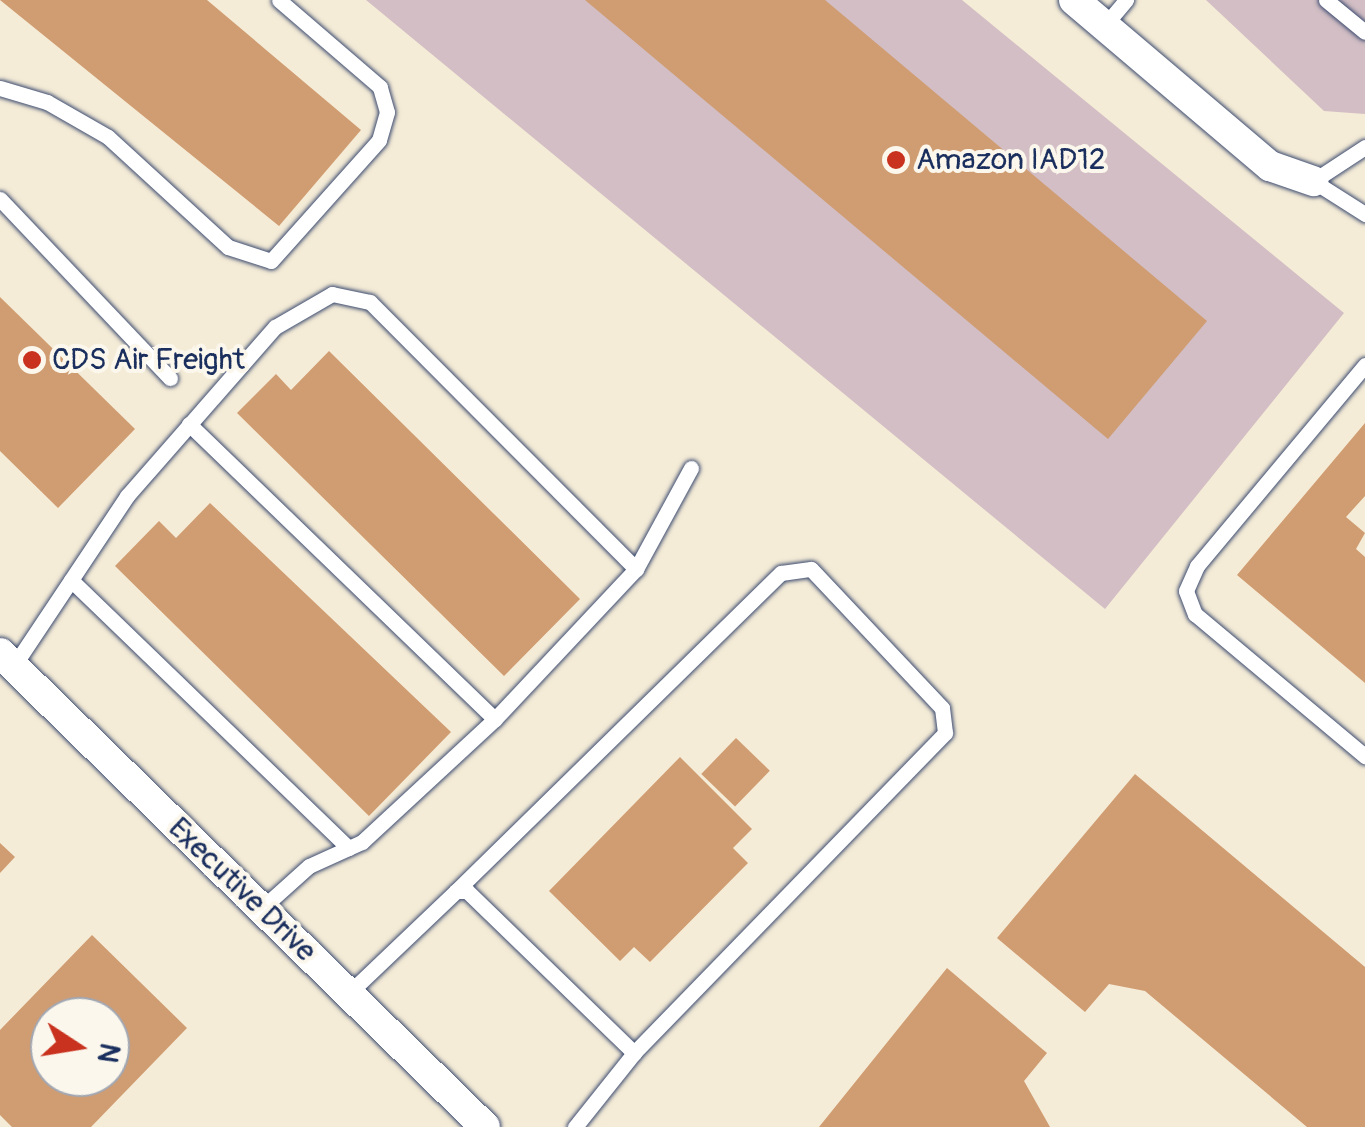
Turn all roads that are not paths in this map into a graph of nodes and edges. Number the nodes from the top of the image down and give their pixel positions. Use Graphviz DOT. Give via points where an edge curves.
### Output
graph roads {
  1 [pos="279,0"];
  2 [pos="1074,0"];
  3 [pos="1126,0"];
  4 [pos="1326,0"];
  5 [pos="1104,25"];
  6 [pos="1365,32"];
  7 [pos="0,88"];
  8 [pos="1365,147"];
  9 [pos="1313,181"];
  10 [pos="0,199"];
  11 [pos="1365,214"];
  12 [pos="1365,365"];
  13 [pos="170,378"];
  14 [pos="190,424"];
  15 [pos="691,468"];
  16 [pos="636,569"];
  17 [pos="71,580"];
  18 [pos="6,660"];
  19 [pos="494,719"];
  20 [pos="1365,756"];
  21 [pos="350,848"];
  22 [pos="456,891"];
  23 [pos="262,909"];
  24 [pos="348,994"];
  25 [pos="634,1053"];
  26 [pos="484,1127"];
  27 [pos="575,1127"];
  1 -- 7 [label="lane" via="380,87 387,112 380,140 271,261 228,247 108,137 47,102"];
  2 -- 5 [label="street"];
  3 -- 5 [label="lane"];
  4 -- 6 [label="lane"];
  5 -- 9 [label="street" via="1270,166"];
  8 -- 9 [label="lane"];
  9 -- 11 [label="lane"];
  10 -- 13 [label="lane"];
  12 -- 20 [label="lane" via="1196,566 1186,591 1196,614"];
  14 -- 16 [label="lane" via="276,326 332,294 370,302"];
  14 -- 17 [label="lane"];
  14 -- 19 [label="lane"];
  15 -- 16 [label="lane"];
  16 -- 19 [label="lane"];
  17 -- 18 [label="lane"];
  17 -- 21 [label="lane"];
  18 -- 23 [label="street, Executive Drive"];
  19 -- 21 [label="lane"];
  21 -- 23 [label="lane" via="309,866"];
  22 -- 24 [label="lane"];
  22 -- 25 [label="lane"];
  22 -- 25 [label="lane" via="781,573 810,569 942,708 946,733"];
  23 -- 24 [label="street, Executive Drive"];
  24 -- 26 [label="street, Executive Drive"];
  25 -- 27 [label="lane"];
}
